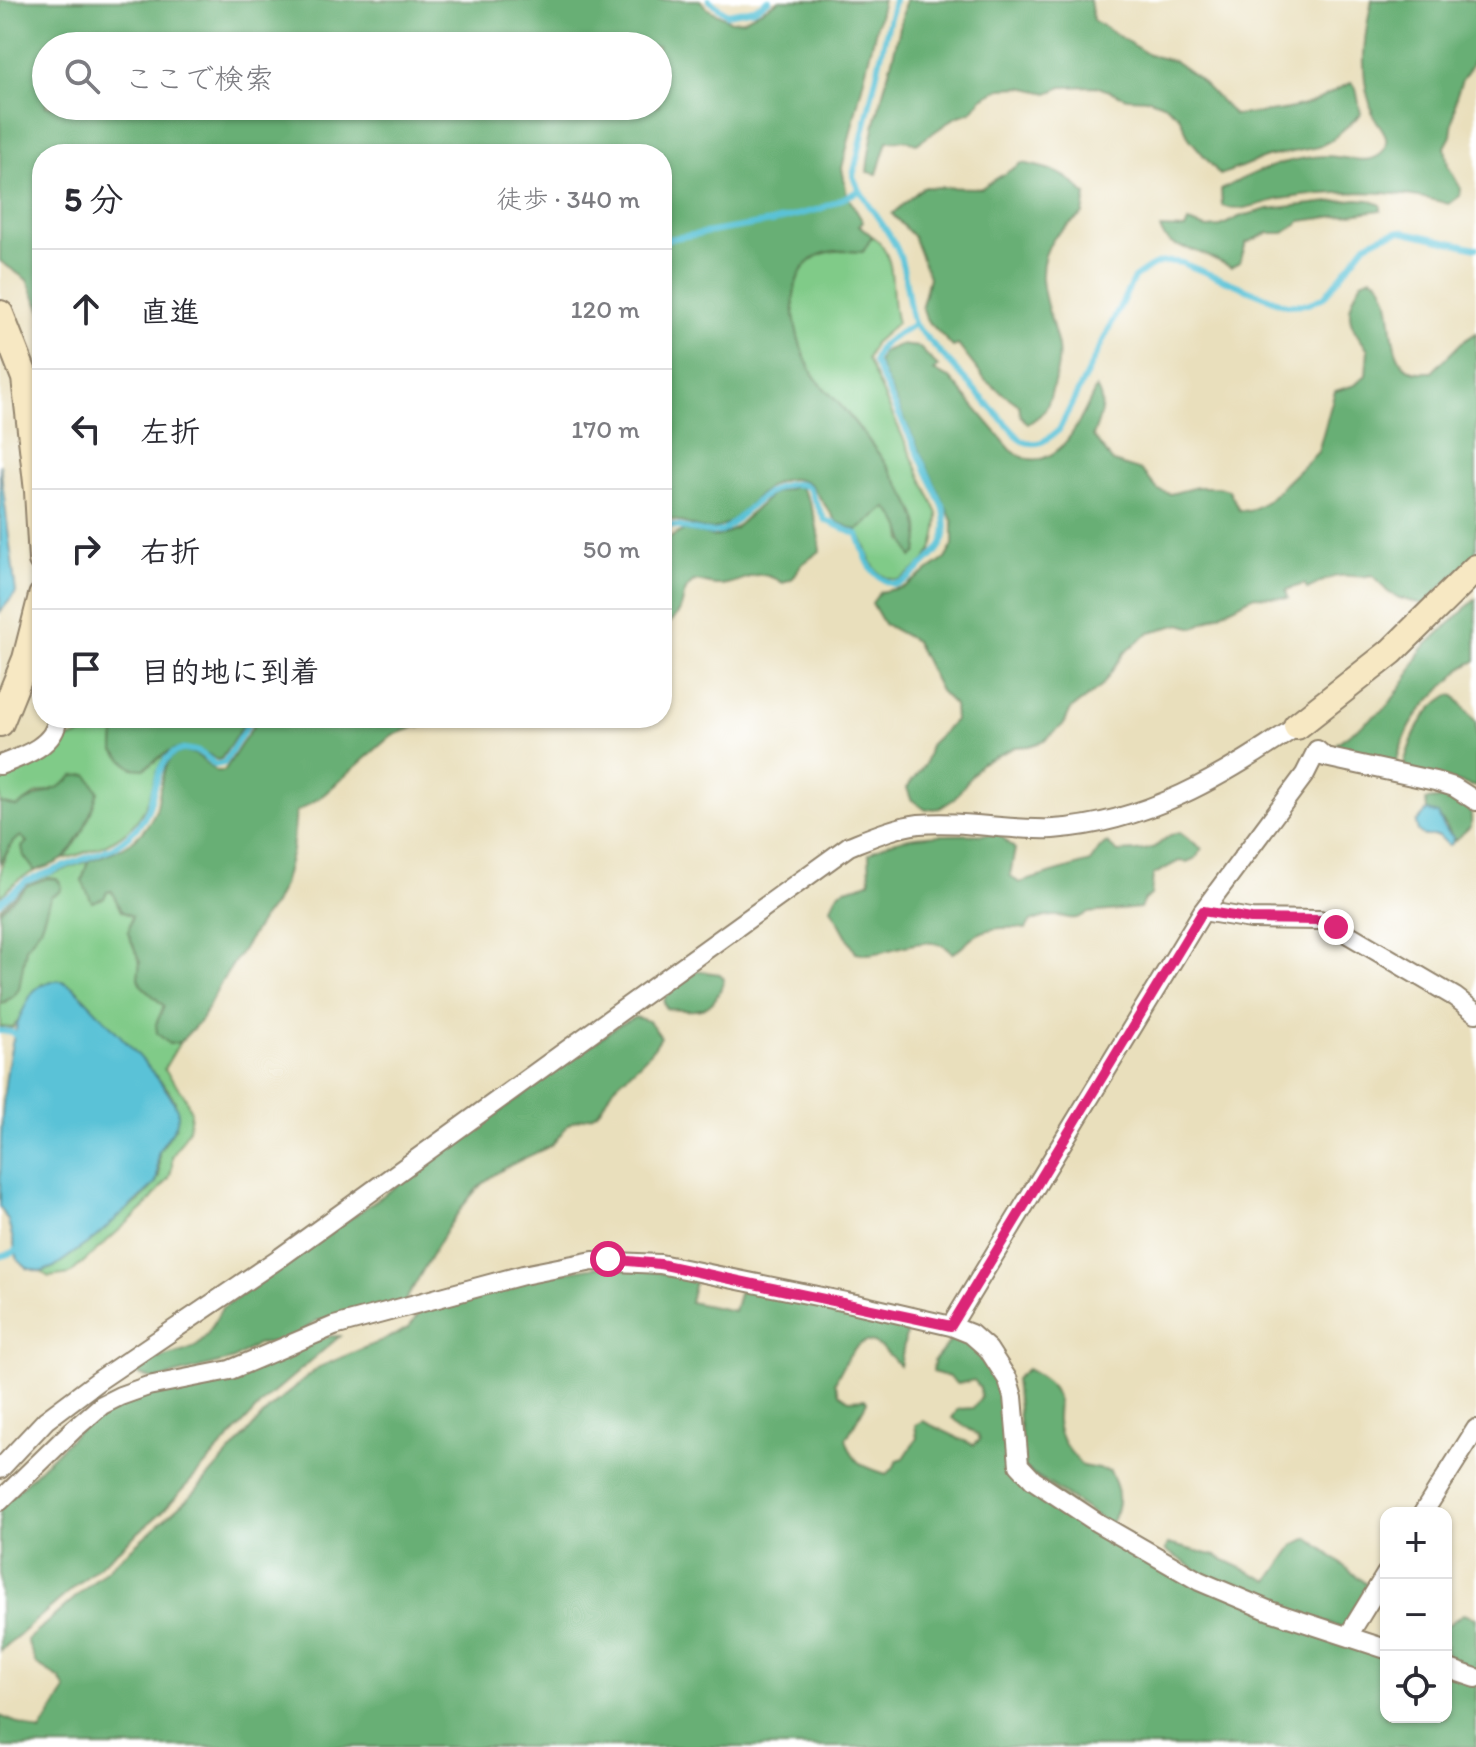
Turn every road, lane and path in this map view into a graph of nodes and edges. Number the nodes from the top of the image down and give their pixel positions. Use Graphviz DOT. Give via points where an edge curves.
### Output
graph roads {
  1 [pos="0,314"];
  2 [pos="32,439"];
  3 [pos="1476,568"];
  4 [pos="32,658"];
  5 [pos="0,723"];
  6 [pos="1297,726"];
  7 [pos="57,728"];
  8 [pos="0,765"];
  9 [pos="1476,801"];
  10 [pos="1203,911"];
  11 [pos="1476,1013"];
  12 [pos="951,1326"];
  13 [pos="1476,1429"];
  14 [pos="1468,1459"];
  15 [pos="0,1469"];
  16 [pos="0,1501"];
  17 [pos="1428,1507"];
  18 [pos="1383,1579"];
  19 [pos="1348,1636"];
  20 [pos="1380,1647"];
  21 [pos="1452,1670"];
  22 [pos="1476,1678"];
  1 -- 2 [label="main road" via="25,378"];
  3 -- 6 [label="main road" via="1391,652"];
  4 -- 5 [label="main road"];
  6 -- 15 [label="street" via="1241,765 1127,816 1050,829 916,825 849,846 294,1248 98,1381 46,1420"];
  7 -- 8 [label="street" via="30,753"];
  9 -- 10 [label="street" via="1454,787 1325,757 1317,750 1305,774"];
  10 -- 11 [label="street" via="1251,919 1320,920"];
  10 -- 12 [label="street"];
  12 -- 16 [label="street" via="660,1264 577,1262 334,1326 230,1370 120,1396 73,1430"];
  12 -- 19 [label="street" via="981,1342 1002,1368 1013,1397 1019,1465 1033,1480 1210,1586"];
  13 -- 14 [label="street"];
  14 -- 17 [label="street"];
  18 -- 19 [label="street"];
  19 -- 20 [label="street"];
  21 -- 22 [label="street"];
}
